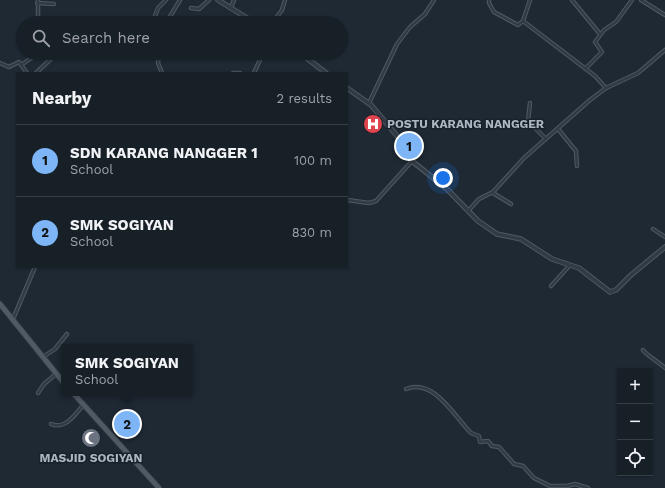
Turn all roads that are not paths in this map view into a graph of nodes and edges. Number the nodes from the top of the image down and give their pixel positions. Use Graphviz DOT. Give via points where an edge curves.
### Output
graph roads {
  1 [pos="166,0"];
  2 [pos="180,0"];
  3 [pos="209,0"];
  4 [pos="218,0"];
  5 [pos="234,0"];
  6 [pos="285,0"];
  7 [pos="434,0"];
  8 [pos="489,0"];
  9 [pos="530,0"];
  10 [pos="572,0"];
  11 [pos="632,0"];
  12 [pos="641,0"];
  13 [pos="37,1"];
  14 [pos="54,4"];
  15 [pos="231,7"];
  16 [pos="191,8"];
  17 [pos="665,15"];
  18 [pos="38,16"];
  19 [pos="155,16"];
  20 [pos="170,16"];
  21 [pos="245,16"];
  22 [pos="277,16"];
  23 [pos="523,21"];
  24 [pos="600,34"];
  25 [pos="665,50"];
  26 [pos="28,60"];
  27 [pos="50,60"];
  28 [pos="158,60"];
  29 [pos="260,60"];
  30 [pos="309,60"];
  31 [pos="0,62"];
  32 [pos="21,65"];
  33 [pos="586,68"];
  34 [pos="26,72"];
  35 [pos="37,72"];
  36 [pos="162,72"];
  37 [pos="254,72"];
  38 [pos="325,72"];
  39 [pos="606,88"];
  40 [pos="348,89"];
  41 [pos="369,103"];
  42 [pos="530,103"];
  43 [pos="558,129"];
  44 [pos="546,139"];
  45 [pos="412,161"];
  46 [pos="577,166"];
  47 [pos="493,193"];
  48 [pos="348,200"];
  49 [pos="511,204"];
  50 [pos="468,211"];
  51 [pos="652,229"];
  52 [pos="665,237"];
  53 [pos="665,247"];
  54 [pos="570,264"];
  55 [pos="35,268"];
  56 [pos="551,286"];
  57 [pos="0,304"];
  58 [pos="13,319"];
  59 [pos="67,334"];
  60 [pos="643,350"];
  61 [pos="43,357"];
  62 [pos="665,368"];
  63 [pos="56,374"];
  64 [pos="61,380"];
  65 [pos="406,390"];
  66 [pos="38,393"];
  67 [pos="77,396"];
  68 [pos="83,405"];
  69 [pos="52,424"];
  70 [pos="159,488"];
  71 [pos="588,488"];
  1 -- 19 [label="street" via="158,8"];
  2 -- 20 [label="street"];
  3 -- 16 [label="street" via="199,9"];
  4 -- 15 [label="street"];
  5 -- 15 [label="street"];
  6 -- 22 [label="street"];
  7 -- 41 [label="street" via="426,14 410,27 397,44"];
  8 -- 23 [label="street" via="494,13 516,25"];
  9 -- 23 [label="street"];
  10 -- 24 [label="street"];
  11 -- 24 [label="street" via="616,22"];
  12 -- 17 [label="street"];
  13 -- 14 [label="street"];
  13 -- 18 [label="street"];
  15 -- 21 [label="street"];
  23 -- 33 [label="street"];
  24 -- 33 [label="street" via="595,42 602,52"];
  25 -- 39 [label="street" via="638,74"];
  26 -- 32 [label="street"];
  27 -- 35 [label="street"];
  28 -- 36 [label="street"];
  29 -- 37 [label="street"];
  30 -- 38 [label="street"];
  31 -- 32 [label="street" via="9,67 18,62"];
  32 -- 34 [label="street"];
  33 -- 39 [label="street"];
  39 -- 43 [label="street"];
  40 -- 41 [label="street"];
  41 -- 45 [label="street" via="398,137"];
  42 -- 44 [label="street" via="528,121"];
  43 -- 44 [label="street"];
  43 -- 46 [label="street" via="576,151"];
  44 -- 47 [label="street" via="524,158"];
  45 -- 48 [label="street" via="376,201 370,203"];
  45 -- 50 [label="street" via="446,188"];
  47 -- 49 [label="street"];
  47 -- 50 [label="street" via="479,199"];
  50 -- 54 [label="street" via="497,234 521,239 552,259"];
  51 -- 52 [label="street"];
  53 -- 54 [label="street" via="614,292"];
  54 -- 56 [label="street"];
  55 -- 58 [label="street"];
  57 -- 58 [label="main road"];
  58 -- 61 [label="main road"];
  59 -- 61 [label="street"];
  60 -- 62 [label="street"];
  61 -- 63 [label="main road"];
  63 -- 64 [label="main road"];
  63 -- 66 [label="street"];
  65 -- 71 [label="street" via="416,386 432,391 471,433 479,436 480,442 488,441 492,446 499,447 514,464 524,467 535,478 552,486 575,484"];
  67 -- 68 [label="main road"];
  68 -- 69 [label="street" via="75,416 64,424"];
  68 -- 70 [label="main road"];
}
